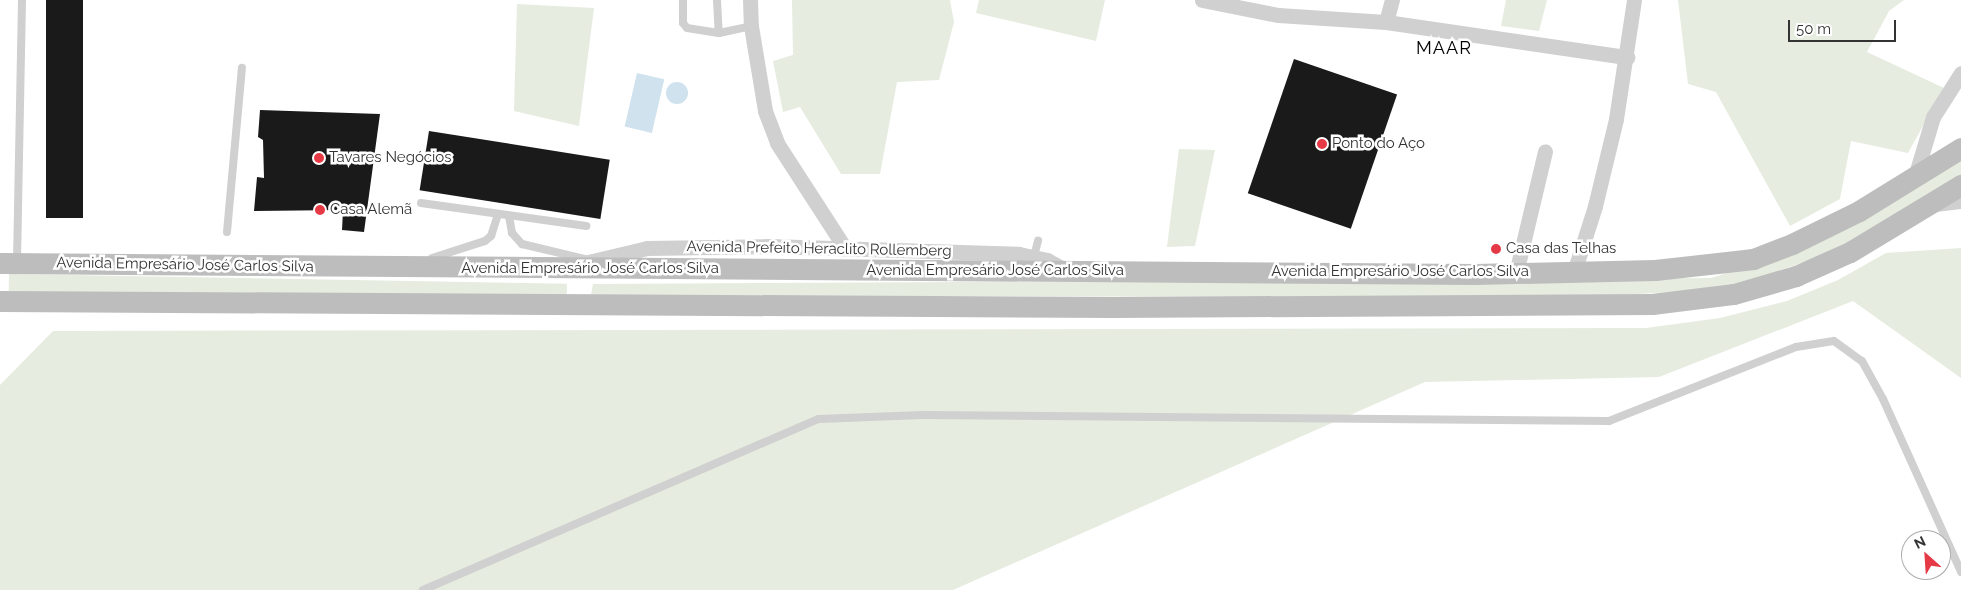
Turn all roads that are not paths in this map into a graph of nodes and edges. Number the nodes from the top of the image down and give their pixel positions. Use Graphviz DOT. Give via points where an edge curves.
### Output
graph roads {
  1 [pos="22,0"];
  2 [pos="683,0"];
  3 [pos="717,0"];
  4 [pos="750,0"];
  5 [pos="1202,0"];
  6 [pos="1392,0"];
  7 [pos="1634,0"];
  8 [pos="1386,22"];
  9 [pos="751,26"];
  10 [pos="718,33"];
  11 [pos="1627,58"];
  12 [pos="242,68"];
  13 [pos="1961,72"];
  14 [pos="1961,148"];
  15 [pos="1545,151"];
  16 [pos="1915,177"];
  17 [pos="1961,185"];
  18 [pos="1961,201"];
  19 [pos="421,204"];
  20 [pos="1933,204"];
  21 [pos="498,214"];
  22 [pos="510,216"];
  23 [pos="586,226"];
  24 [pos="228,232"];
  25 [pos="1038,241"];
  26 [pos="755,246"];
  27 [pos="845,248"];
  28 [pos="1034,256"];
  29 [pos="8,263"];
  30 [pos="582,266"];
  31 [pos="401,267"];
  32 [pos="754,270"];
  33 [pos="1066,271"];
  34 [pos="1574,272"];
  35 [pos="1516,273"];
  36 [pos="0,301"];
  37 [pos="578,303"];
  38 [pos="1961,572"];
  39 [pos="423,590"];
  1 -- 29 [label="lane"];
  2 -- 10 [label="lane" via="683,23 687,28"];
  3 -- 10 [label="lane"];
  4 -- 9 [label="street"];
  5 -- 8 [label="street" via="1278,15"];
  6 -- 8 [label="street"];
  7 -- 11 [label="street"];
  8 -- 11 [label="street"];
  9 -- 10 [label="lane"];
  9 -- 27 [label="street" via="765,111 778,143"];
  11 -- 34 [label="street" via="1595,206"];
  12 -- 24 [label="lane"];
  13 -- 16 [label="street" via="1933,117"];
  14 -- 16 [label="main road, Avenida Empresário José Carlos Silva"];
  15 -- 35 [label="street"];
  16 -- 34 [label="main road, Avenida Empresário José Carlos Silva" via="1826,228 1752,259 1690,267"];
  17 -- 20 [label="main road"];
  18 -- 20 [label="street"];
  19 -- 21 [label="lane"];
  20 -- 37 [label="main road" via="1850,252 1796,276 1734,294 1652,304 1104,306"];
  21 -- 22 [label="lane"];
  21 -- 31 [label="lane" via="491,236 485,241"];
  22 -- 23 [label="lane"];
  22 -- 30 [label="lane" via="512,233 522,244"];
  25 -- 28 [label="lane"];
  26 -- 27 [label="street, Avenida Prefeito Heraclito Rollemberg"];
  26 -- 30 [label="street, Avenida Prefeito Heraclito Rollemberg" via="647,248"];
  26 -- 32 [label="street"];
  27 -- 28 [label="street, Avenida Prefeito Heraclito Rollemberg"];
  28 -- 33 [label="street, Avenida Prefeito Heraclito Rollemberg"];
  29 -- 31 [label="main road, Avenida Empresário José Carlos Silva"];
  30 -- 31 [label="main road, Avenida Empresário José Carlos Silva"];
  30 -- 32 [label="main road, Avenida Empresário José Carlos Silva"];
  30 -- 37 [label="main road" via="575,292"];
  32 -- 33 [label="main road, Avenida Empresário José Carlos Silva"];
  33 -- 35 [label="main road, Avenida Empresário José Carlos Silva"];
  34 -- 35 [label="main road, Avenida Empresário José Carlos Silva"];
  36 -- 37 [label="main road"];
  38 -- 39 [label="lane" via="1884,399 1862,361 1834,341 1796,347 1609,422 923,415 819,419"];
}
